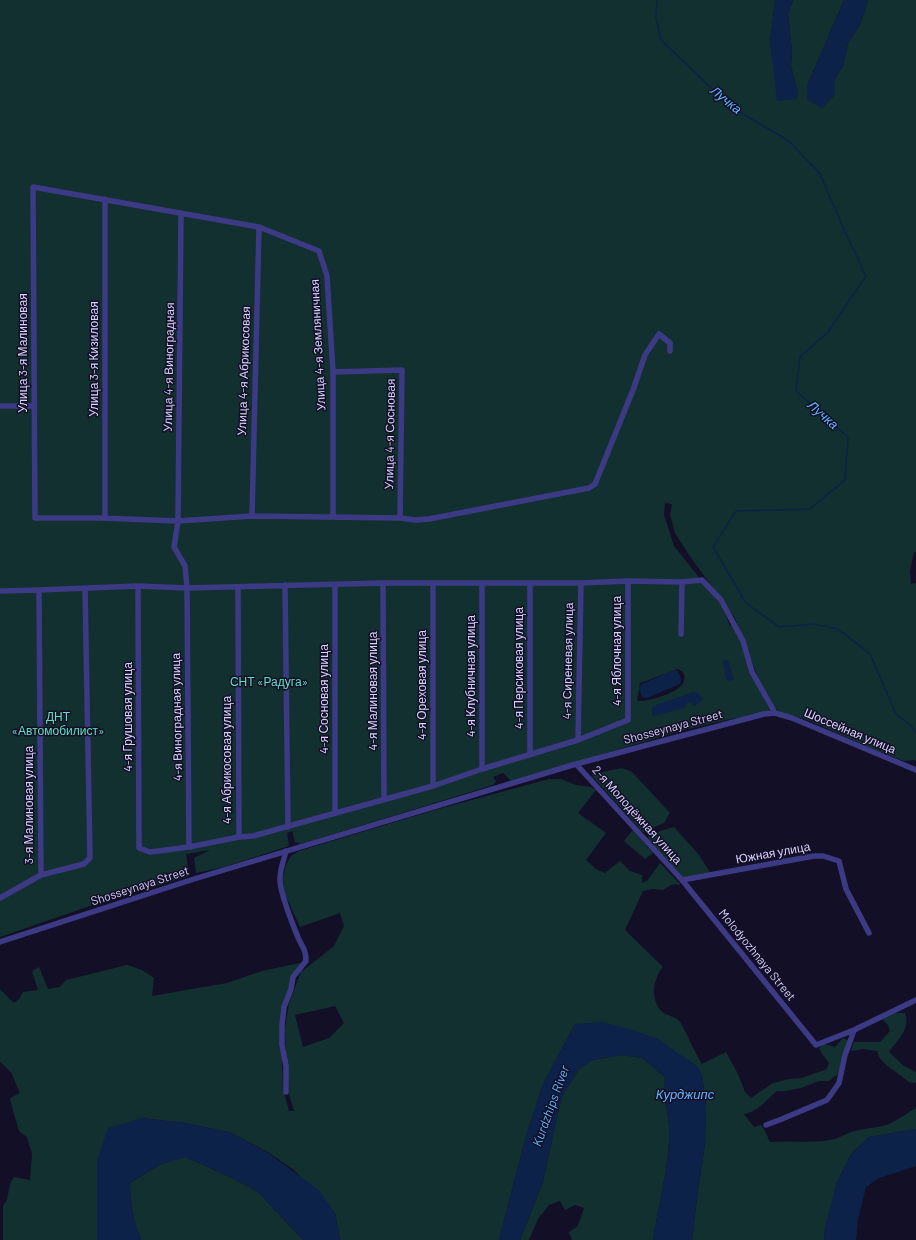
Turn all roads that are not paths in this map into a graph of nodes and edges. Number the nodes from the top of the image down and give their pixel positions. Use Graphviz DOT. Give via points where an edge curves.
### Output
graph roads {
  1 [pos="33,187"];
  2 [pos="105,199"];
  3 [pos="182,213"];
  4 [pos="259,227"];
  5 [pos="670,351"];
  6 [pos="333,372"];
  7 [pos="0,406"];
  8 [pos="34,406"];
  9 [pos="252,516"];
  10 [pos="333,517"];
  11 [pos="105,518"];
  12 [pos="400,518"];
  13 [pos="178,521"];
  14 [pos="628,581"];
  15 [pos="682,582"];
  16 [pos="530,583"];
  17 [pos="580,583"];
  18 [pos="383,584"];
  19 [pos="433,584"];
  20 [pos="482,584"];
  21 [pos="285,585"];
  22 [pos="335,585"];
  23 [pos="138,586"];
  24 [pos="238,587"];
  25 [pos="85,588"];
  26 [pos="187,588"];
  27 [pos="39,590"];
  28 [pos="0,591"];
  29 [pos="681,634"];
  30 [pos="775,714"];
  31 [pos="578,740"];
  32 [pos="530,754"];
  33 [pos="576,764"];
  34 [pos="482,769"];
  35 [pos="916,770"];
  36 [pos="433,786"];
  37 [pos="384,799"];
  38 [pos="335,813"];
  39 [pos="288,826"];
  40 [pos="239,838"];
  41 [pos="190,847"];
  42 [pos="286,851"];
  43 [pos="41,875"];
  44 [pos="682,880"];
  45 [pos="0,898"];
  46 [pos="869,933"];
  47 [pos="0,942"];
  48 [pos="916,1000"];
  49 [pos="854,1030"];
  50 [pos="286,1092"];
  51 [pos="766,1125"];
  1 -- 2 [label="street, Улица 4-я Земляничная"];
  1 -- 8 [label="street, Улица 3-я Малиновая"];
  2 -- 3 [label="street, Улица 4-я Земляничная"];
  2 -- 11 [label="street, Улица 3-я Кизиловая"];
  3 -- 4 [label="street, Улица 4-я Земляничная"];
  3 -- 13 [label="street, Улица 4-я Виноградная"];
  4 -- 6 [label="street, Улица 4-я Земляничная" via="319,251 327,276"];
  4 -- 9 [label="street, Улица 4-я Абрикосовая"];
  5 -- 12 [label="street" via="670,343 659,334 645,355 595,484 589,488 429,519"];
  6 -- 10 [label="street, Улица 4-я Земляничная"];
  6 -- 12 [label="street, Улица 4-я Сосновая" via="402,370"];
  7 -- 8 [label="street"];
  8 -- 11 [label="street, Улица 3-я Малиновая" via="35,518"];
  9 -- 10 [label="street"];
  9 -- 13 [label="street"];
  10 -- 12 [label="street"];
  11 -- 13 [label="street"];
  13 -- 26 [label="street, Улица 4-я Виноградная" via="174,547 185,566"];
  14 -- 15 [label="street"];
  14 -- 17 [label="street"];
  14 -- 31 [label="street, 4-я Яблочная улица" via="628,720"];
  15 -- 29 [label="street"];
  15 -- 30 [label="street" via="702,580 721,600 743,641 752,672"];
  16 -- 17 [label="street"];
  16 -- 20 [label="street"];
  16 -- 32 [label="street, 4-я Персиковая улица"];
  17 -- 31 [label="street, 4-я Сиреневая улица"];
  18 -- 19 [label="street"];
  18 -- 22 [label="street"];
  18 -- 37 [label="street, 4-я Малиновая улица"];
  19 -- 20 [label="street"];
  19 -- 36 [label="street, 4-я Ореховая улица"];
  20 -- 34 [label="street, 4-я Клубничная улица"];
  21 -- 22 [label="street"];
  21 -- 24 [label="street"];
  21 -- 39 [label="street"];
  22 -- 38 [label="street, 4-я Сосновая улица"];
  23 -- 25 [label="street"];
  23 -- 26 [label="street"];
  23 -- 41 [label="street, 4-я Грушовая улица" via="139,848 150,852"];
  24 -- 26 [label="street"];
  24 -- 40 [label="street, 4-я Абрикосовая улица"];
  25 -- 27 [label="street"];
  25 -- 43 [label="street" via="90,858 84,864"];
  26 -- 41 [label="street, 4-я Виноградная улица"];
  27 -- 28 [label="street"];
  27 -- 43 [label="street, 3-я Малиновая улица"];
  30 -- 33 [label="street, Shosseynaya Street" via="750,718"];
  30 -- 35 [label="street, Шоссейная улица" via="792,718"];
  31 -- 32 [label="street"];
  32 -- 34 [label="street"];
  33 -- 42 [label="street, Shosseynaya Street"];
  33 -- 44 [label="street, 2-я Молодёжная улица"];
  34 -- 36 [label="street"];
  36 -- 37 [label="street"];
  37 -- 38 [label="street"];
  38 -- 39 [label="street"];
  39 -- 40 [label="street"];
  40 -- 41 [label="street"];
  42 -- 47 [label="street, Shosseynaya Street"];
  42 -- 50 [label="street" via="280,878 281,888 298,938 304,946 306,961 293,977 284,1007 282,1045 286,1066"];
  43 -- 45 [label="street"];
  44 -- 46 [label="street, Южная улица" via="823,856 839,861 846,889"];
  44 -- 49 [label="street, Molodyozhnaya Street" via="816,1044"];
  48 -- 49 [label="street"];
  49 -- 51 [label="street" via="839,1083 827,1100"];
}
